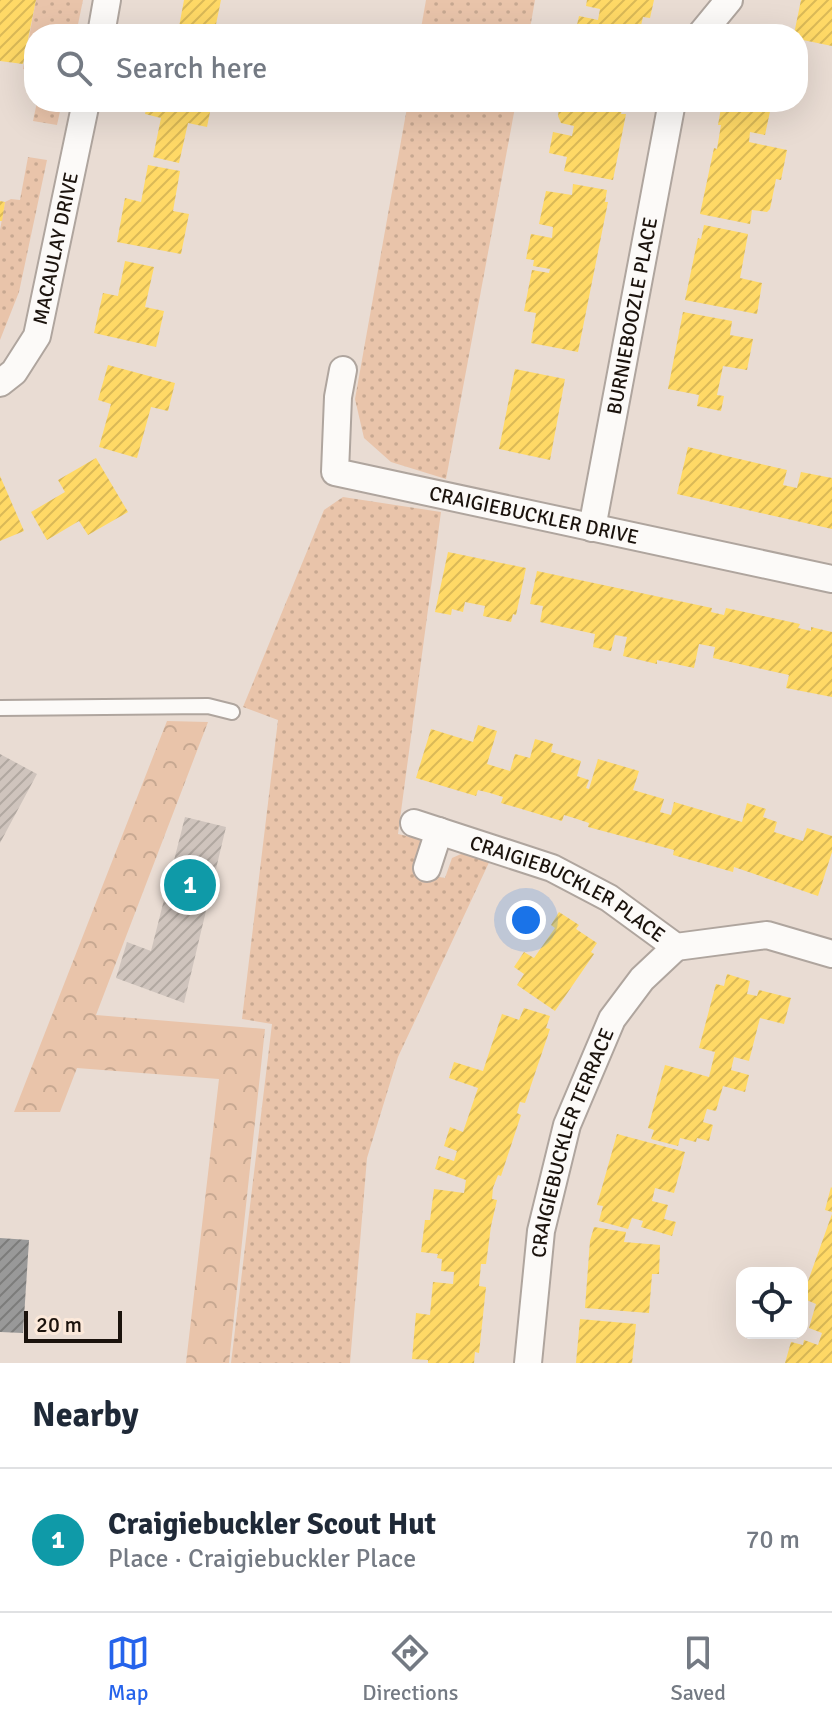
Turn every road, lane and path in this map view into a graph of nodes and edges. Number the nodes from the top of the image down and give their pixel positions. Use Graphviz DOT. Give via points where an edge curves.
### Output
graph roads {
  1 [pos="107,0"];
  2 [pos="729,0"];
  3 [pos="103,24"];
  4 [pos="709,24"];
  5 [pos="84,112"];
  6 [pos="670,112"];
  7 [pos="343,370"];
  8 [pos="0,383"];
  9 [pos="592,528"];
  10 [pos="832,579"];
  11 [pos="0,708"];
  12 [pos="232,712"];
  13 [pos="414,823"];
  14 [pos="439,831"];
  15 [pos="427,868"];
  16 [pos="676,947"];
  17 [pos="832,954"];
  18 [pos="528,1363"];
  1 -- 3 [label="street"];
  2 -- 4 [label="street"];
  5 -- 8 [label="street, MACAULAY DRIVE" via="37,336 14,372"];
  6 -- 9 [label="street, BURNIEBOOZLE PLACE"];
  7 -- 9 [label="street, CRAIGIEBUCKLER DRIVE" via="335,472"];
  9 -- 10 [label="street, CRAIGIEBUCKLER DRIVE"];
  11 -- 12 [label="lane" via="208,706"];
  13 -- 14 [label="street, CRAIGIEBUCKLER PLACE"];
  14 -- 15 [label="street"];
  14 -- 16 [label="street, CRAIGIEBUCKLER PLACE" via="552,868 609,898"];
  16 -- 17 [label="street, CRAIGIEBUCKLER PLACE" via="767,935"];
  16 -- 18 [label="street, CRAIGIEBUCKLER TERRACE" via="642,979 612,1019 567,1125 541,1231"];
}
